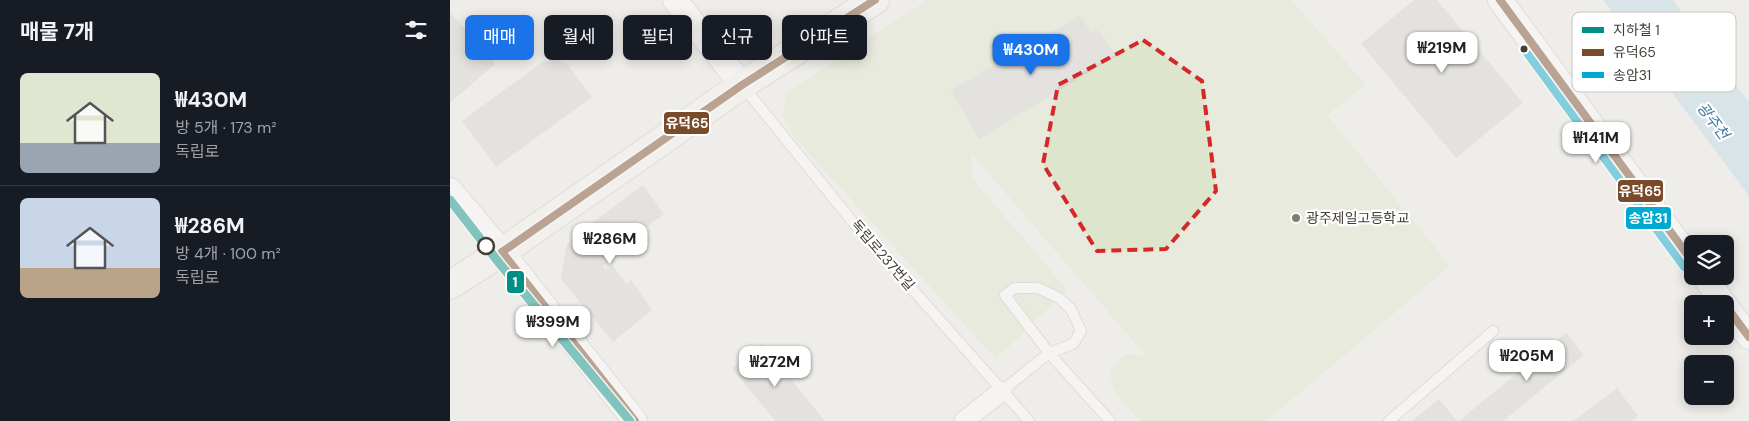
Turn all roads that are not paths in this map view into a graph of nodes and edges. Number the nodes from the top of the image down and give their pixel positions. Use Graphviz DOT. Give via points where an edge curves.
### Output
graph roads {
  1 [pos="675,0"];
  2 [pos="875,0"];
  3 [pos="1500,0"];
  4 [pos="742,84"];
  5 [pos="450,190"];
  6 [pos="1684,250"];
  7 [pos="502,252"];
  8 [pos="450,285"];
  9 [pos="1734,316"];
  10 [pos="1493,331"];
  11 [pos="1749,337"];
  12 [pos="1049,353"];
  13 [pos="1002,391"];
  14 [pos="635,421"];
  15 [pos="964,421"];
  16 [pos="1029,421"];
  17 [pos="1110,421"];
  18 [pos="1389,421"];
  1 -- 4 [label="street"];
  2 -- 4 [label="main road"];
  3 -- 6 [label="street"];
  4 -- 7 [label="main road"];
  4 -- 13 [label="lane, 독립로237번길" via="852,221"];
  5 -- 7 [label="street"];
  7 -- 8 [label="main road"];
  7 -- 14 [label="street"];
  9 -- 11 [label="street"];
  10 -- 18 [label="lane"];
  12 -- 12 [label="lane" via="1005,295 1015,288 1038,288 1059,298 1071,309 1081,331 1073,344"];
  12 -- 13 [label="lane"];
  12 -- 17 [label="lane"];
  13 -- 15 [label="street"];
  13 -- 16 [label="lane, 독립로237번길"];
}
